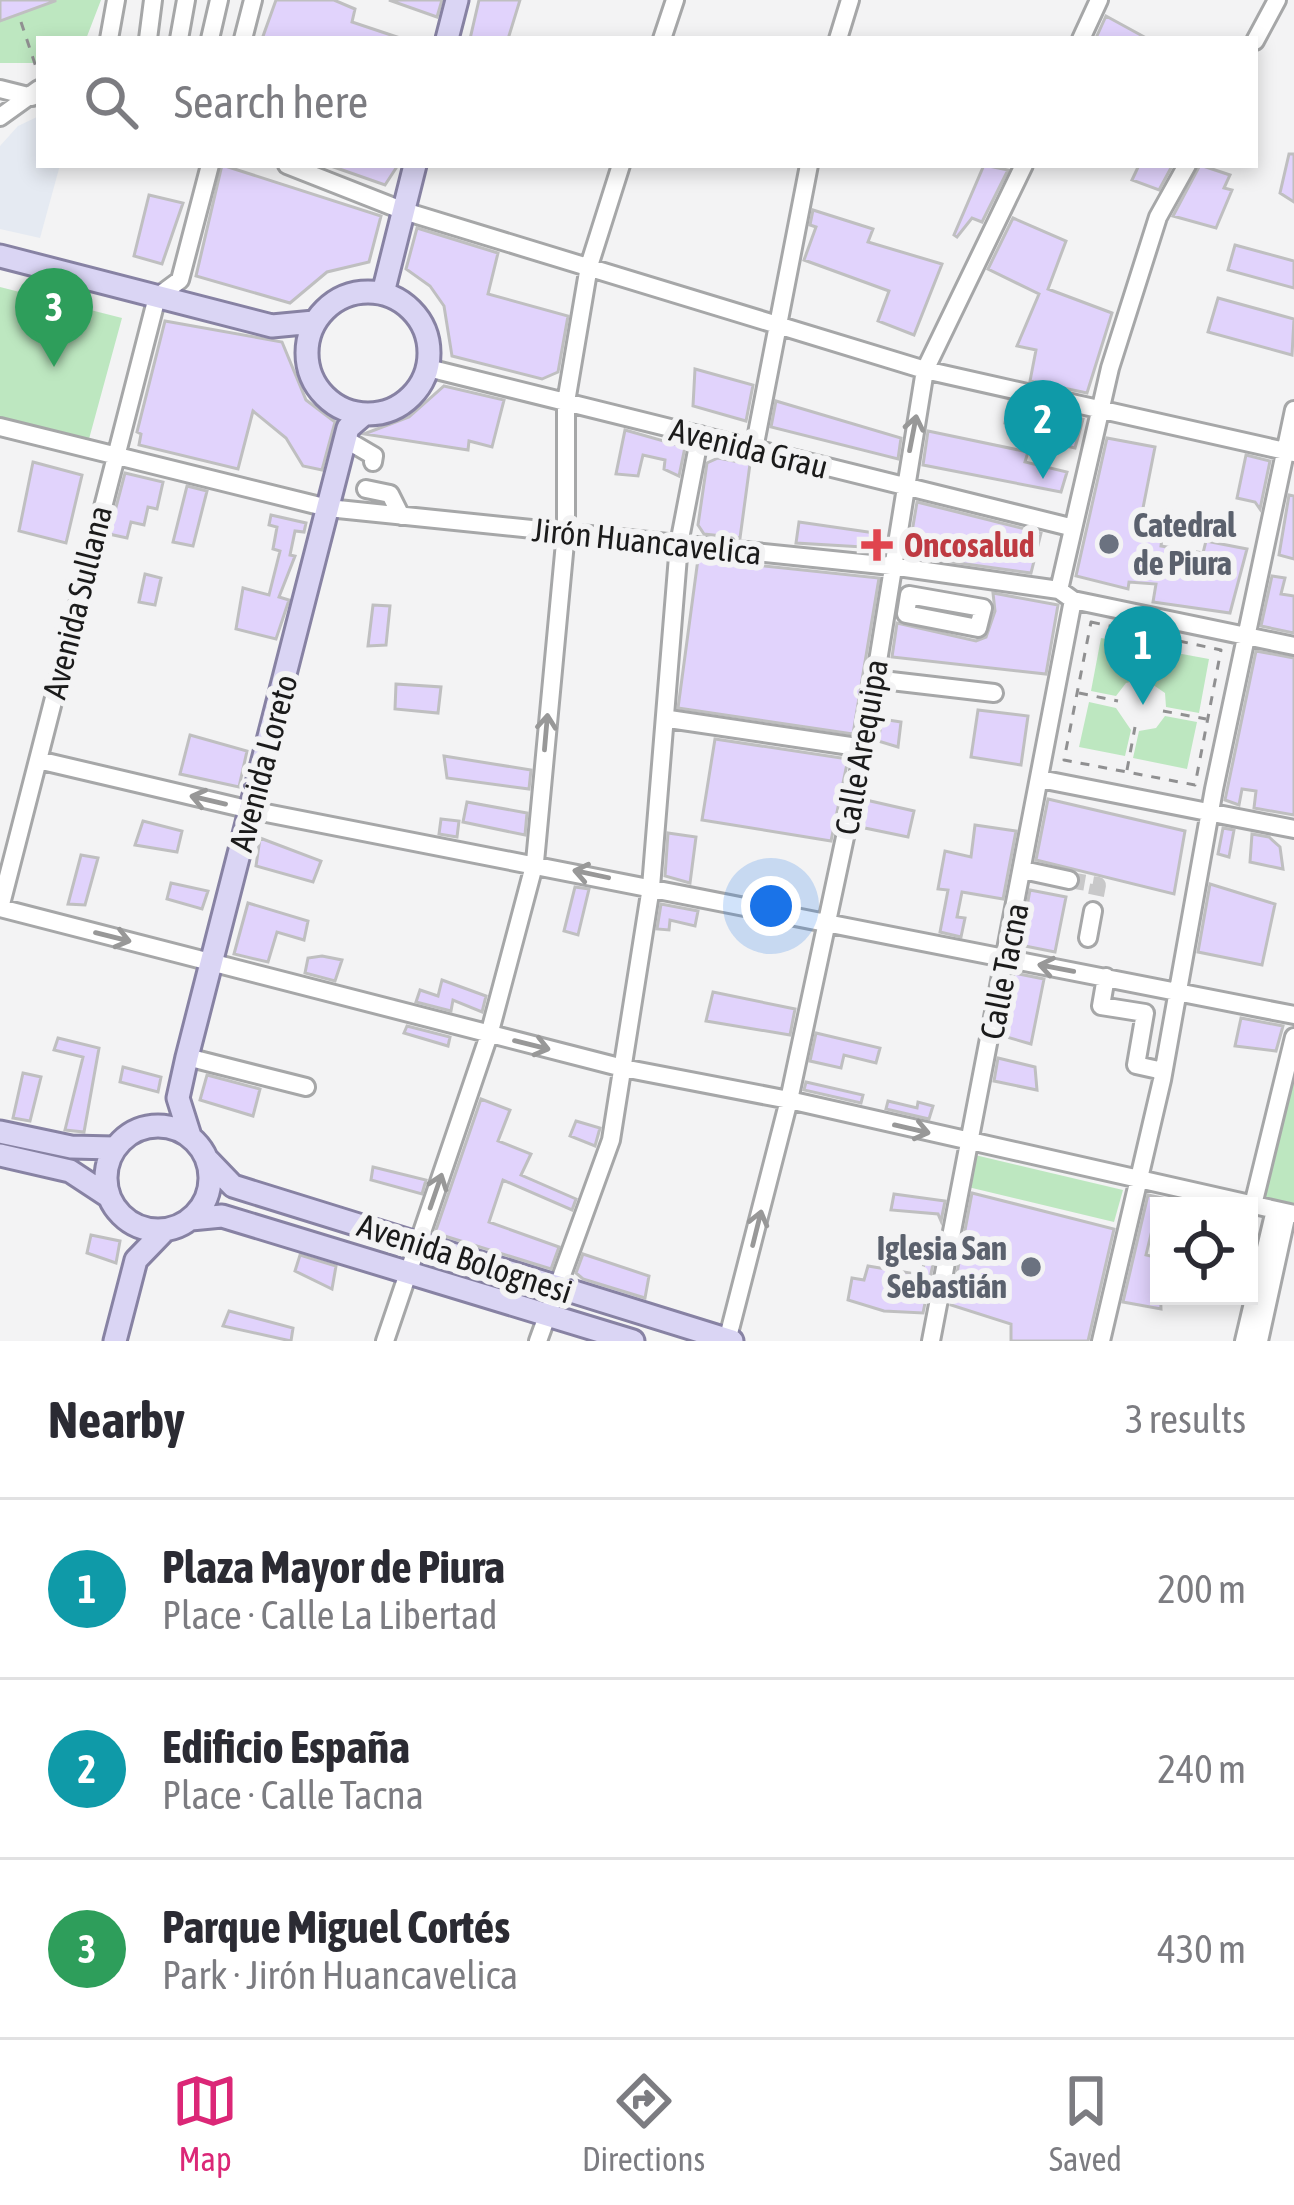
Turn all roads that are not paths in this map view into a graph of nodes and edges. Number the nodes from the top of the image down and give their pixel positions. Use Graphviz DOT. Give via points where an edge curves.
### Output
graph roads {
  1 [pos="116,0"];
  2 [pos="153,0"];
  3 [pos="186,0"];
  4 [pos="219,0"];
  5 [pos="253,0"];
  6 [pos="457,0"];
  7 [pos="676,0"];
  8 [pos="850,0"];
  9 [pos="1099,0"];
  10 [pos="1277,0"];
  11 [pos="110,36"];
  12 [pos="148,36"];
  13 [pos="180,36"];
  14 [pos="210,36"];
  15 [pos="244,36"];
  16 [pos="448,36"];
  17 [pos="663,36"];
  18 [pos="839,36"];
  19 [pos="1082,36"];
  20 [pos="1258,36"];
  21 [pos="0,89"];
  22 [pos="35,94"];
  23 [pos="0,117"];
  24 [pos="209,168"];
  25 [pos="295,168"];
  26 [pos="414,168"];
  27 [pos="621,168"];
  28 [pos="808,168"];
  29 [pos="1023,168"];
  30 [pos="1184,168"];
  31 [pos="404,211"];
  32 [pos="0,256"];
  33 [pos="589,266"];
  34 [pos="383,293"];
  35 [pos="157,297"];
  36 [pos="314,322"];
  37 [pos="272,326"];
  38 [pos="780,327"];
  39 [pos="306,350"];
  40 [pos="428,368"];
  41 [pos="925,370"];
  42 [pos="566,402"];
  43 [pos="1100,409"];
  44 [pos="1294,410"];
  45 [pos="349,422"];
  46 [pos="0,427"];
  47 [pos="700,436"];
  48 [pos="754,449"];
  49 [pos="1289,452"];
  50 [pos="114,453"];
  51 [pos="369,477"];
  52 [pos="903,486"];
  53 [pos="331,498"];
  54 [pos="401,516"];
  55 [pos="1070,527"];
  56 [pos="566,532"];
  57 [pos="679,544"];
  58 [pos="891,566"];
  59 [pos="1066,595"];
  60 [pos="884,608"];
  61 [pos="906,614"];
  62 [pos="1245,637"];
  63 [pos="1294,646"];
  64 [pos="874,679"];
  65 [pos="994,693"];
  66 [pos="668,719"];
  67 [pos="864,748"];
  68 [pos="38,760"];
  69 [pos="1040,779"];
  70 [pos="251,810"];
  71 [pos="1210,810"];
  72 [pos="1294,829"];
  73 [pos="535,862"];
  74 [pos="1023,870"];
  75 [pos="1070,880"];
  76 [pos="651,887"];
  77 [pos="0,908"];
  78 [pos="1093,911"];
  79 [pos="827,923"];
  80 [pos="1088,938"];
  81 [pos="1006,958"];
  82 [pos="211,962"];
  83 [pos="1106,977"];
  84 [pos="1178,991"];
  85 [pos="1294,1015"];
  86 [pos="489,1035"];
  87 [pos="1294,1037"];
  88 [pos="188,1057"];
  89 [pos="623,1068"];
  90 [pos="1163,1071"];
  91 [pos="306,1087"];
  92 [pos="178,1098"];
  93 [pos="789,1100"];
  94 [pos="151,1126"];
  95 [pos="0,1132"];
  96 [pos="190,1136"];
  97 [pos="969,1143"];
  98 [pos="114,1148"];
  99 [pos="0,1155"];
  100 [pos="208,1160"];
  101 [pos="1140,1180"];
  102 [pos="108,1196"];
  103 [pos="1217,1197"];
  104 [pos="1255,1197"];
  105 [pos="1286,1212"];
  106 [pos="122,1216"];
  107 [pos="191,1219"];
  108 [pos="166,1230"];
  109 [pos="418,1244"];
  110 [pos="136,1260"];
  111 [pos="408,1272"];
  112 [pos="560,1288"];
  113 [pos="549,1314"];
  114 [pos="115,1341"];
  115 [pos="385,1341"];
  116 [pos="538,1341"];
  117 [pos="633,1341"];
  118 [pos="729,1341"];
  119 [pos="931,1341"];
  120 [pos="1101,1341"];
  121 [pos="1244,1341"];
  122 [pos="1259,1341"];
  1 -- 11 [label="street"];
  2 -- 12 [label="street"];
  3 -- 13 [label="street"];
  4 -- 14 [label="street"];
  5 -- 15 [label="street"];
  6 -- 16 [label="main road"];
  7 -- 17 [label="street"];
  8 -- 18 [label="street"];
  9 -- 19 [label="street"];
  10 -- 20 [label="street"];
  21 -- 22 [label="street"];
  22 -- 23 [label="street"];
  24 -- 35 [label="street, Avenida Sullana" via="180,280"];
  25 -- 31 [label="street"];
  26 -- 31 [label="main road"];
  27 -- 33 [label="street"];
  28 -- 38 [label="street"];
  29 -- 41 [label="street, Calle Arequipa"];
  30 -- 43 [label="street, Calle Tacna" via="1158,218"];
  31 -- 33 [label="street"];
  31 -- 34 [label="main road"];
  32 -- 35 [label="main road"];
  33 -- 38 [label="street"];
  33 -- 42 [label="street"];
  34 -- 36 [label="main road" via="352,294"];
  34 -- 40 [label="main road" via="426,330"];
  35 -- 37 [label="main road"];
  35 -- 50 [label="street, Avenida Sullana"];
  36 -- 37 [label="main road"];
  36 -- 39 [label="main road"];
  37 -- 39 [label="main road"];
  38 -- 41 [label="street"];
  38 -- 48 [label="street"];
  39 -- 45 [label="main road" via="318,390"];
  40 -- 42 [label="street, Avenida Grau"];
  40 -- 45 [label="main road" via="411,398"];
  41 -- 43 [label="street"];
  52 -- 41 [label="street, Calle Arequipa, one-way"];
  42 -- 47 [label="street, Avenida Grau"];
  42 -- 56 [label="street"];
  43 -- 49 [label="street"];
  43 -- 55 [label="street, Calle Tacna"];
  44 -- 49 [label="street"];
  45 -- 51 [label="street" via="374,456"];
  45 -- 53 [label="main road, Avenida Loreto"];
  46 -- 50 [label="street, Jirón Huancavelica"];
  47 -- 48 [label="street, Avenida Grau"];
  47 -- 57 [label="street"];
  48 -- 52 [label="street, Avenida Grau"];
  49 -- 62 [label="street"];
  50 -- 53 [label="street, Jirón Huancavelica"];
  50 -- 68 [label="street, Avenida Sullana"];
  51 -- 53 [label="street"];
  51 -- 54 [label="street"];
  52 -- 55 [label="street, Avenida Grau"];
  52 -- 58 [label="street, Calle Arequipa"];
  53 -- 54 [label="street, Jirón Huancavelica"];
  53 -- 70 [label="main road, Avenida Loreto"];
  54 -- 56 [label="street, Jirón Huancavelica"];
  55 -- 59 [label="street, Calle Tacna"];
  56 -- 57 [label="street, Jirón Huancavelica"];
  73 -- 56 [label="street, one-way"];
  57 -- 58 [label="street, Jirón Huancavelica"];
  57 -- 66 [label="street"];
  58 -- 59 [label="street, Jirón Huancavelica"];
  58 -- 60 [label="street, Calle Arequipa"];
  59 -- 62 [label="street, Jirón Huancavelica"];
  59 -- 69 [label="street, Calle Tacna"];
  60 -- 61 [label="street"];
  60 -- 64 [label="street, Calle Arequipa"];
  62 -- 63 [label="street, Jirón Huancavelica"];
  62 -- 71 [label="street"];
  64 -- 65 [label="street"];
  64 -- 67 [label="street, Calle Arequipa"];
  66 -- 67 [label="street"];
  66 -- 76 [label="street"];
  67 -- 79 [label="street, Calle Arequipa"];
  70 -- 68 [label="street, one-way"];
  68 -- 77 [label="street, Avenida Sullana"];
  69 -- 71 [label="street"];
  69 -- 74 [label="street, Calle Tacna"];
  70 -- 73 [label="street"];
  70 -- 82 [label="main road, Avenida Loreto"];
  71 -- 72 [label="street"];
  71 -- 84 [label="street"];
  76 -- 73 [label="street, one-way"];
  73 -- 86 [label="street"];
  74 -- 75 [label="street"];
  74 -- 81 [label="street, Calle Tacna"];
  76 -- 79 [label="street"];
  76 -- 89 [label="street"];
  77 -- 82 [label="street, one-way"];
  78 -- 80 [label="street"];
  79 -- 81 [label="street"];
  79 -- 93 [label="street, Calle Arequipa"];
  83 -- 81 [label="street, one-way"];
  81 -- 97 [label="street, Calle Tacna"];
  82 -- 86 [label="street"];
  82 -- 88 [label="main road, Avenida Loreto"];
  83 -- 84 [label="street"];
  83 -- 90 [label="street" via="1101,1006 1145,1013 1136,1065"];
  84 -- 85 [label="street"];
  84 -- 90 [label="street"];
  86 -- 89 [label="street, one-way"];
  109 -- 86 [label="street, one-way"];
  87 -- 104 [label="street"];
  88 -- 91 [label="street"];
  88 -- 92 [label="main road, Avenida Loreto"];
  89 -- 93 [label="street"];
  89 -- 112 [label="street" via="611,1140"];
  90 -- 101 [label="street"];
  92 -- 94 [label="main road"];
  92 -- 96 [label="main road"];
  93 -- 97 [label="street, one-way"];
  118 -- 93 [label="street, Calle Arequipa, one-way"];
  94 -- 96 [label="main road"];
  94 -- 98 [label="main road"];
  95 -- 98 [label="main road"];
  96 -- 100 [label="main road"];
  97 -- 101 [label="street"];
  97 -- 119 [label="street, Calle Tacna"];
  98 -- 102 [label="main road"];
  99 -- 102 [label="main road" via="70,1172"];
  100 -- 107 [label="main road" via="208,1193"];
  100 -- 109 [label="main road, Avenida Bolognesi" via="233,1186"];
  101 -- 103 [label="street"];
  101 -- 120 [label="street"];
  102 -- 106 [label="main road"];
  105 -- 121 [label="street"];
  105 -- 122 [label="street"];
  106 -- 108 [label="main road"];
  106 -- 110 [label="main road"];
  107 -- 108 [label="main road"];
  107 -- 111 [label="main road, Avenida Bolognesi" via="222,1216"];
  108 -- 110 [label="main road"];
  109 -- 111 [label="street"];
  109 -- 112 [label="main road, Avenida Bolognesi"];
  110 -- 114 [label="main road"];
  111 -- 113 [label="main road, Avenida Bolognesi"];
  111 -- 115 [label="street"];
  112 -- 113 [label="street"];
  112 -- 118 [label="main road, Avenida Bolognesi"];
  113 -- 116 [label="street"];
  113 -- 117 [label="main road, Avenida Bolognesi"];
}
